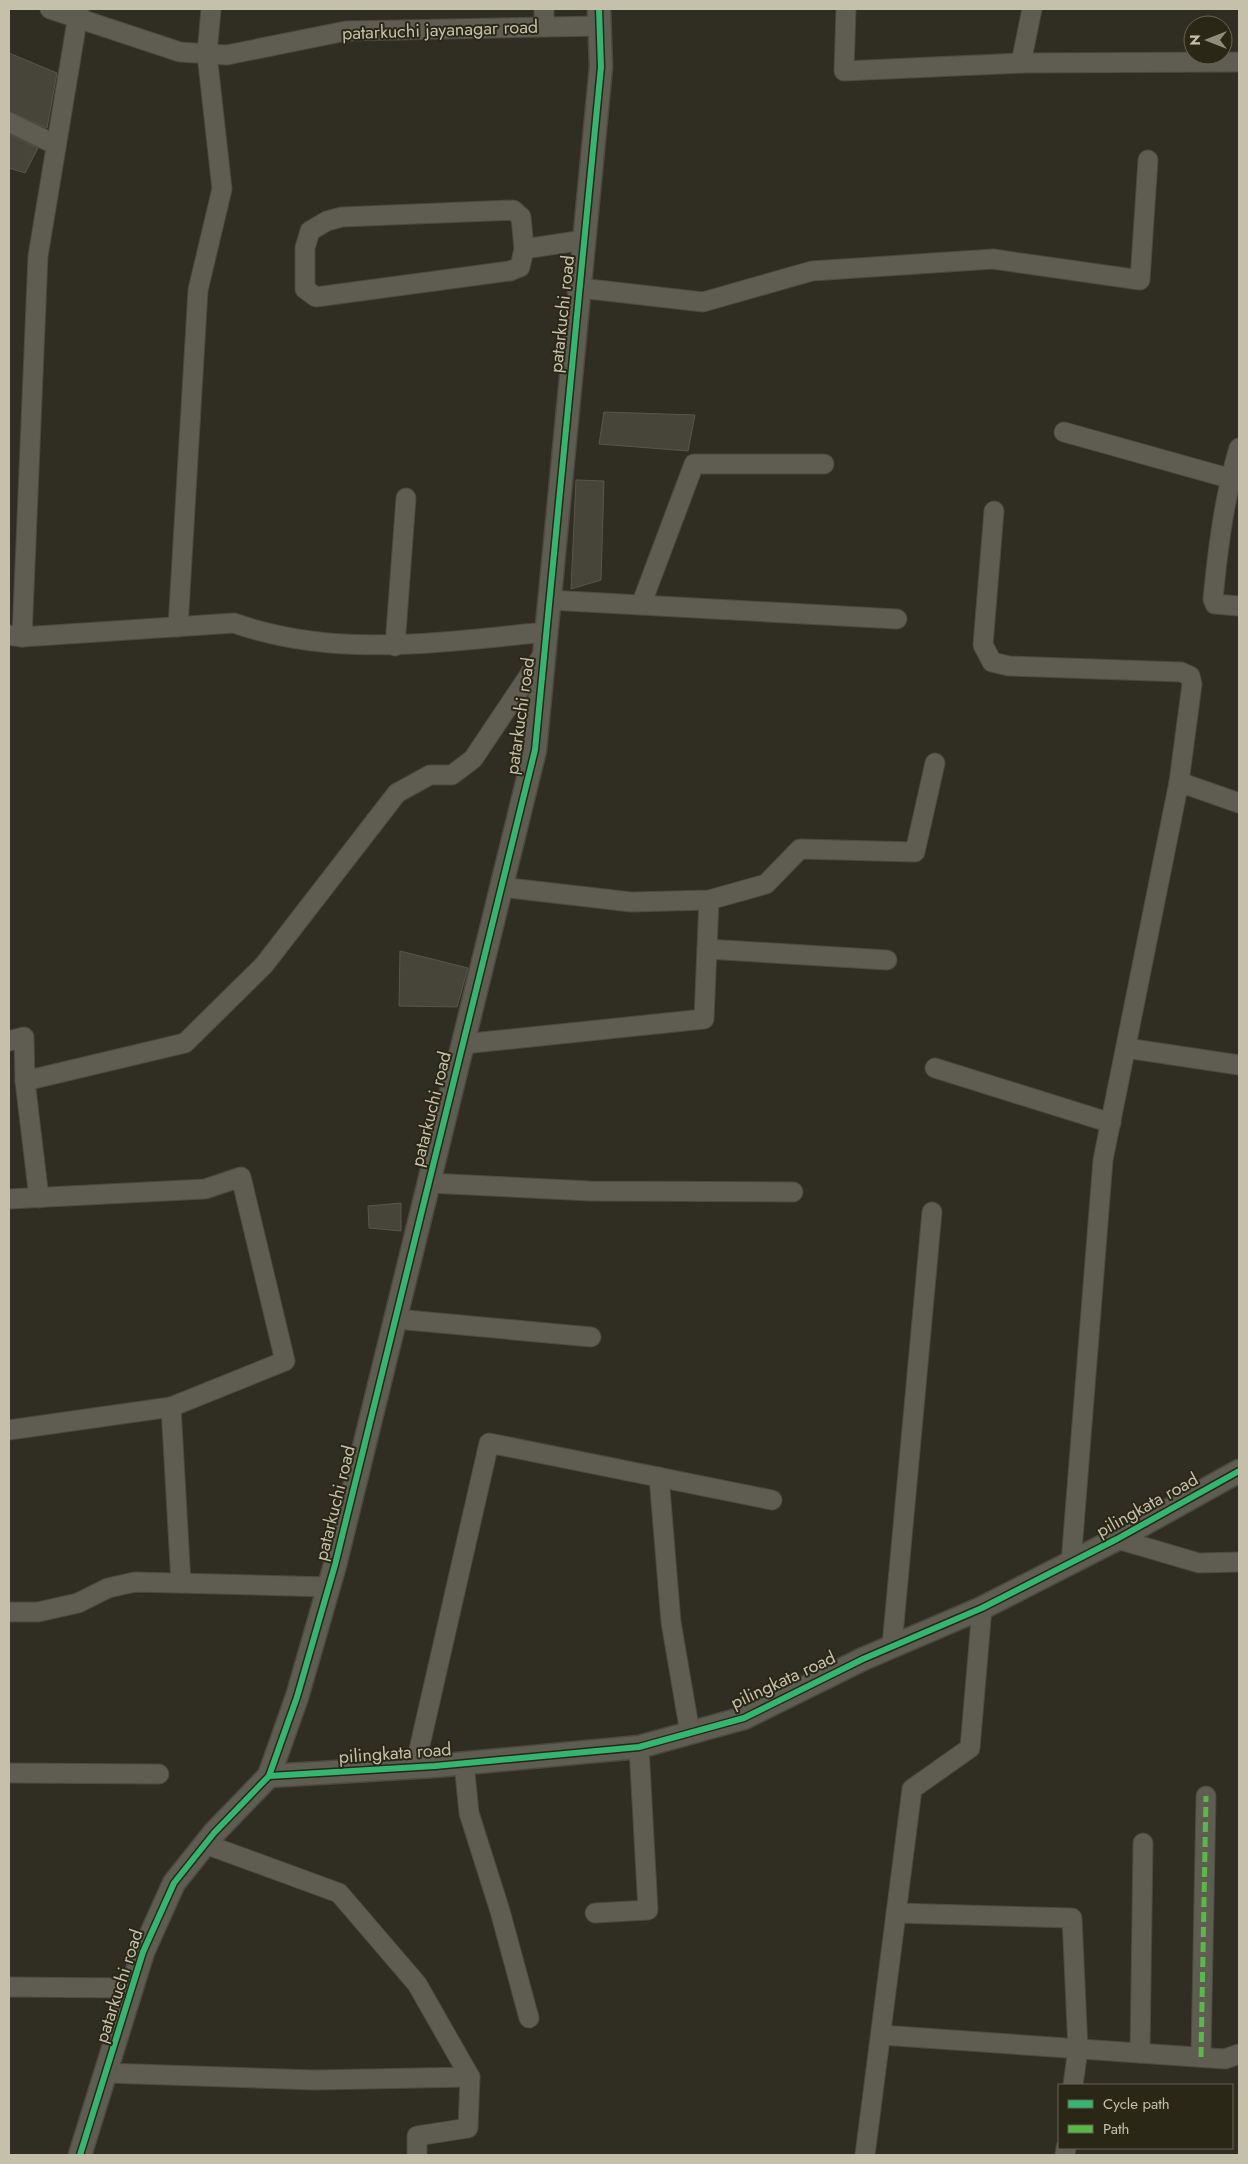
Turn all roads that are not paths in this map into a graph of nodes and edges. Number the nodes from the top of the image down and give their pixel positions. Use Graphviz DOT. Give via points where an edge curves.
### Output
graph roads {
  1 [pos="50,9"];
  2 [pos="211,9"];
  3 [pos="846,9"];
  4 [pos="1032,9"];
  5 [pos="78,13"];
  6 [pos="599,17"];
  7 [pos="544,18"];
  8 [pos="207,54"];
  9 [pos="1239,62"];
  10 [pos="1021,63"];
  11 [pos="9,122"];
  12 [pos="56,145"];
  13 [pos="1148,160"];
  14 [pos="584,240"];
  15 [pos="524,249"];
  16 [pos="580,288"];
  17 [pos="1064,432"];
  18 [pos="1239,448"];
  19 [pos="824,464"];
  20 [pos="1234,479"];
  21 [pos="406,498"];
  22 [pos="994,512"];
  23 [pos="550,600"];
  24 [pos="641,605"];
  25 [pos="1239,606"];
  26 [pos="897,619"];
  27 [pos="178,627"];
  28 [pos="16,636"];
  29 [pos="545,643"];
  30 [pos="395,646"];
  31 [pos="935,763"];
  32 [pos="1179,782"];
  33 [pos="1239,802"];
  34 [pos="501,886"];
  35 [pos="709,900"];
  36 [pos="707,949"];
  37 [pos="888,960"];
  38 [pos="9,1041"];
  39 [pos="463,1044"];
  40 [pos="1126,1048"];
  41 [pos="1239,1065"];
  42 [pos="935,1068"];
  43 [pos="25,1081"];
  44 [pos="1111,1124"];
  45 [pos="429,1183"];
  46 [pos="793,1192"];
  47 [pos="39,1198"];
  48 [pos="9,1199"];
  49 [pos="932,1212"];
  50 [pos="396,1319"];
  51 [pos="591,1337"];
  52 [pos="171,1407"];
  53 [pos="9,1430"];
  54 [pos="1239,1471"];
  55 [pos="659,1477"];
  56 [pos="772,1500"];
  57 [pos="1117,1539"];
  58 [pos="1239,1562"];
  59 [pos="1071,1563"];
  60 [pos="181,1583"];
  61 [pos="329,1587"];
  62 [pos="982,1608"];
  63 [pos="9,1612"];
  64 [pos="892,1646"];
  65 [pos="690,1733"];
  66 [pos="639,1747"];
  67 [pos="464,1763"];
  68 [pos="415,1767"];
  69 [pos="9,1773"];
  70 [pos="159,1774"];
  71 [pos="268,1776"];
  72 [pos="1206,1796"];
  73 [pos="1143,1843"];
  74 [pos="205,1844"];
  75 [pos="595,1913"];
  76 [pos="896,1913"];
  77 [pos="9,1988"];
  78 [pos="132,1988"];
  79 [pos="529,2018"];
  80 [pos="881,2035"];
  81 [pos="1078,2049"];
  82 [pos="1140,2053"];
  83 [pos="1239,2054"];
  84 [pos="1201,2057"];
  85 [pos="106,2074"];
  86 [pos="470,2076"];
  87 [pos="1073,2084"];
  88 [pos="80,2155"];
  89 [pos="418,2155"];
  90 [pos="866,2155"];
  1 -- 5 [label="street, patarkuchi jayanagar road"];
  2 -- 8 [label="street"];
  3 -- 10 [label="street" via="844,71"];
  4 -- 10 [label="street"];
  5 -- 8 [label="street, patarkuchi jayanagar road" via="180,52"];
  5 -- 12 [label="street"];
  6 -- 7 [label="street, patarkuchi jayanagar road"];
  6 -- 14 [label="street, patarkuchi road" via="601,67"];
  7 -- 8 [label="street, patarkuchi jayanagar road" via="346,31 227,54"];
  8 -- 27 [label="street" via="222,189 198,290"];
  9 -- 10 [label="street"];
  11 -- 12 [label="street"];
  12 -- 28 [label="street" via="38,256"];
  13 -- 16 [label="street" via="1140,280 993,259 812,271 703,302"];
  14 -- 15 [label="street"];
  14 -- 16 [label="street, patarkuchi road"];
  15 -- 15 [label="street" via="521,218 513,210 342,217 327,220 310,231 305,248 305,289 316,297 510,271 520,267"];
  16 -- 23 [label="street, patarkuchi road"];
  17 -- 20 [label="street"];
  18 -- 20 [label="street"];
  19 -- 24 [label="street" via="694,464"];
  20 -- 25 [label="street" via="1221,522 1212,600 1222,606"];
  21 -- 30 [label="street"];
  22 -- 32 [label="street" via="983,645 992,662 1009,666 1181,672 1190,676 1192,684"];
  23 -- 24 [label="street"];
  23 -- 29 [label="street, patarkuchi road"];
  24 -- 26 [label="street"];
  27 -- 28 [label="street"];
  27 -- 30 [label="street" via="234,623 263,633 325,644"];
  29 -- 30 [label="street"];
  29 -- 34 [label="street, patarkuchi road" via="535,750"];
  29 -- 43 [label="street" via="473,759 452,775 430,775 397,793 264,965 185,1043"];
  31 -- 35 [label="street" via="915,852 800,849 766,884"];
  32 -- 33 [label="street"];
  32 -- 40 [label="street"];
  34 -- 35 [label="street" via="631,902"];
  34 -- 39 [label="street, patarkuchi road"];
  35 -- 36 [label="street"];
  36 -- 37 [label="street"];
  36 -- 39 [label="street" via="704,1019"];
  38 -- 43 [label="street" via="24,1037"];
  39 -- 45 [label="street, patarkuchi road"];
  40 -- 41 [label="street"];
  40 -- 44 [label="street"];
  42 -- 44 [label="street"];
  43 -- 47 [label="street"];
  44 -- 59 [label="street" via="1103,1160"];
  45 -- 46 [label="street" via="590,1191"];
  45 -- 50 [label="street, patarkuchi road"];
  47 -- 48 [label="street"];
  47 -- 52 [label="street" via="205,1190 241,1178 285,1361"];
  49 -- 64 [label="street"];
  50 -- 51 [label="street"];
  50 -- 61 [label="street, patarkuchi road"];
  52 -- 53 [label="street"];
  52 -- 60 [label="street"];
  54 -- 57 [label="street, pilingkata road"];
  55 -- 56 [label="street"];
  55 -- 65 [label="street" via="671,1622"];
  55 -- 68 [label="street" via="489,1443"];
  57 -- 58 [label="street" via="1199,1563"];
  57 -- 59 [label="street, pilingkata road"];
  59 -- 62 [label="street, pilingkata road"];
  60 -- 61 [label="street"];
  60 -- 63 [label="street" via="135,1582 108,1588 78,1603 38,1612"];
  61 -- 71 [label="street, patarkuchi road" via="297,1697"];
  62 -- 64 [label="street, pilingkata road"];
  62 -- 76 [label="street" via="970,1748 912,1789"];
  64 -- 65 [label="street, pilingkata road" via="744,1718"];
  65 -- 66 [label="street, pilingkata road"];
  66 -- 67 [label="street, pilingkata road"];
  66 -- 75 [label="street" via="648,1910"];
  67 -- 68 [label="street, pilingkata road"];
  67 -- 79 [label="street" via="469,1813"];
  68 -- 71 [label="street, pilingkata road"];
  69 -- 70 [label="street"];
  71 -- 74 [label="street, patarkuchi road"];
  72 -- 84 [label="street"];
  73 -- 82 [label="street"];
  74 -- 78 [label="street, patarkuchi road" via="174,1883 143,1952"];
  74 -- 86 [label="street" via="340,1893 417,1984"];
  76 -- 80 [label="street"];
  76 -- 81 [label="street" via="1072,1918"];
  77 -- 78 [label="street"];
  78 -- 85 [label="street, patarkuchi road"];
  80 -- 81 [label="street"];
  80 -- 90 [label="street"];
  81 -- 82 [label="street"];
  81 -- 87 [label="street"];
  82 -- 84 [label="street"];
  83 -- 84 [label="street" via="1226,2059"];
  85 -- 86 [label="street" via="315,2080"];
  85 -- 88 [label="street, patarkuchi road"];
  86 -- 89 [label="street" via="468,2128 418,2136"];
}
